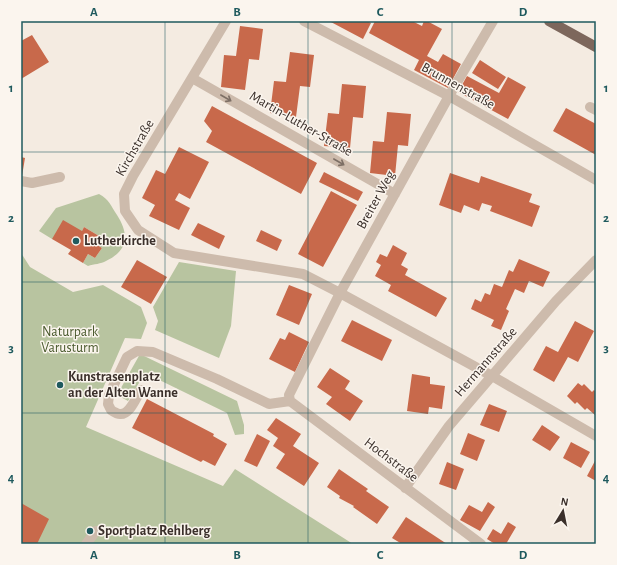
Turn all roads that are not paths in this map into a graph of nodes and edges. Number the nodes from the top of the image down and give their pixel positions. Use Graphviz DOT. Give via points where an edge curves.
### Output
graph roads {
  1 [pos="226,21"];
  2 [pos="304,21"];
  3 [pos="494,21"];
  4 [pos="549,21"];
  5 [pos="596,47"];
  6 [pos="192,78"];
  7 [pos="449,96"];
  8 [pos="60,177"];
  9 [pos="596,180"];
  10 [pos="21,181"];
  11 [pos="395,194"];
  12 [pos="596,260"];
  13 [pos="340,293"];
  14 [pos="492,376"];
  15 [pos="141,390"];
  16 [pos="290,398"];
  17 [pos="596,436"];
  18 [pos="405,488"];
  19 [pos="96,531"];
  20 [pos="86,544"];
  21 [pos="481,544"];
  1 -- 6 [label="street, Kirchstraße"];
  2 -- 7 [label="street, Brunnenstraße"];
  3 -- 7 [label="street, Breiter Weg"];
  4 -- 5 [label="main road"];
  6 -- 11 [label="street, Martin-Luther-Straße, one-way"];
  6 -- 13 [label="street, Kirchstraße" via="124,194 125,211 138,230 174,253 303,274"];
  7 -- 9 [label="street, Brunnenstraße"];
  7 -- 11 [label="street, Breiter Weg"];
  8 -- 10 [label="street" via="32,183"];
  11 -- 13 [label="street, Breiter Weg"];
  12 -- 14 [label="street, Hermannstraße" via="556,301"];
  13 -- 14 [label="street, Kirchstraße"];
  13 -- 16 [label="street, Breiter Weg"];
  14 -- 17 [label="street, Kirchstraße"];
  14 -- 18 [label="street, Hermannstraße" via="449,426"];
  15 -- 16 [label="street" via="124,414 111,410 108,404 109,395 128,357 137,351 153,352 269,404"];
  16 -- 18 [label="street, Hochstraße"];
  18 -- 21 [label="street, Hochstraße"];
  19 -- 20 [label="street"];
}
